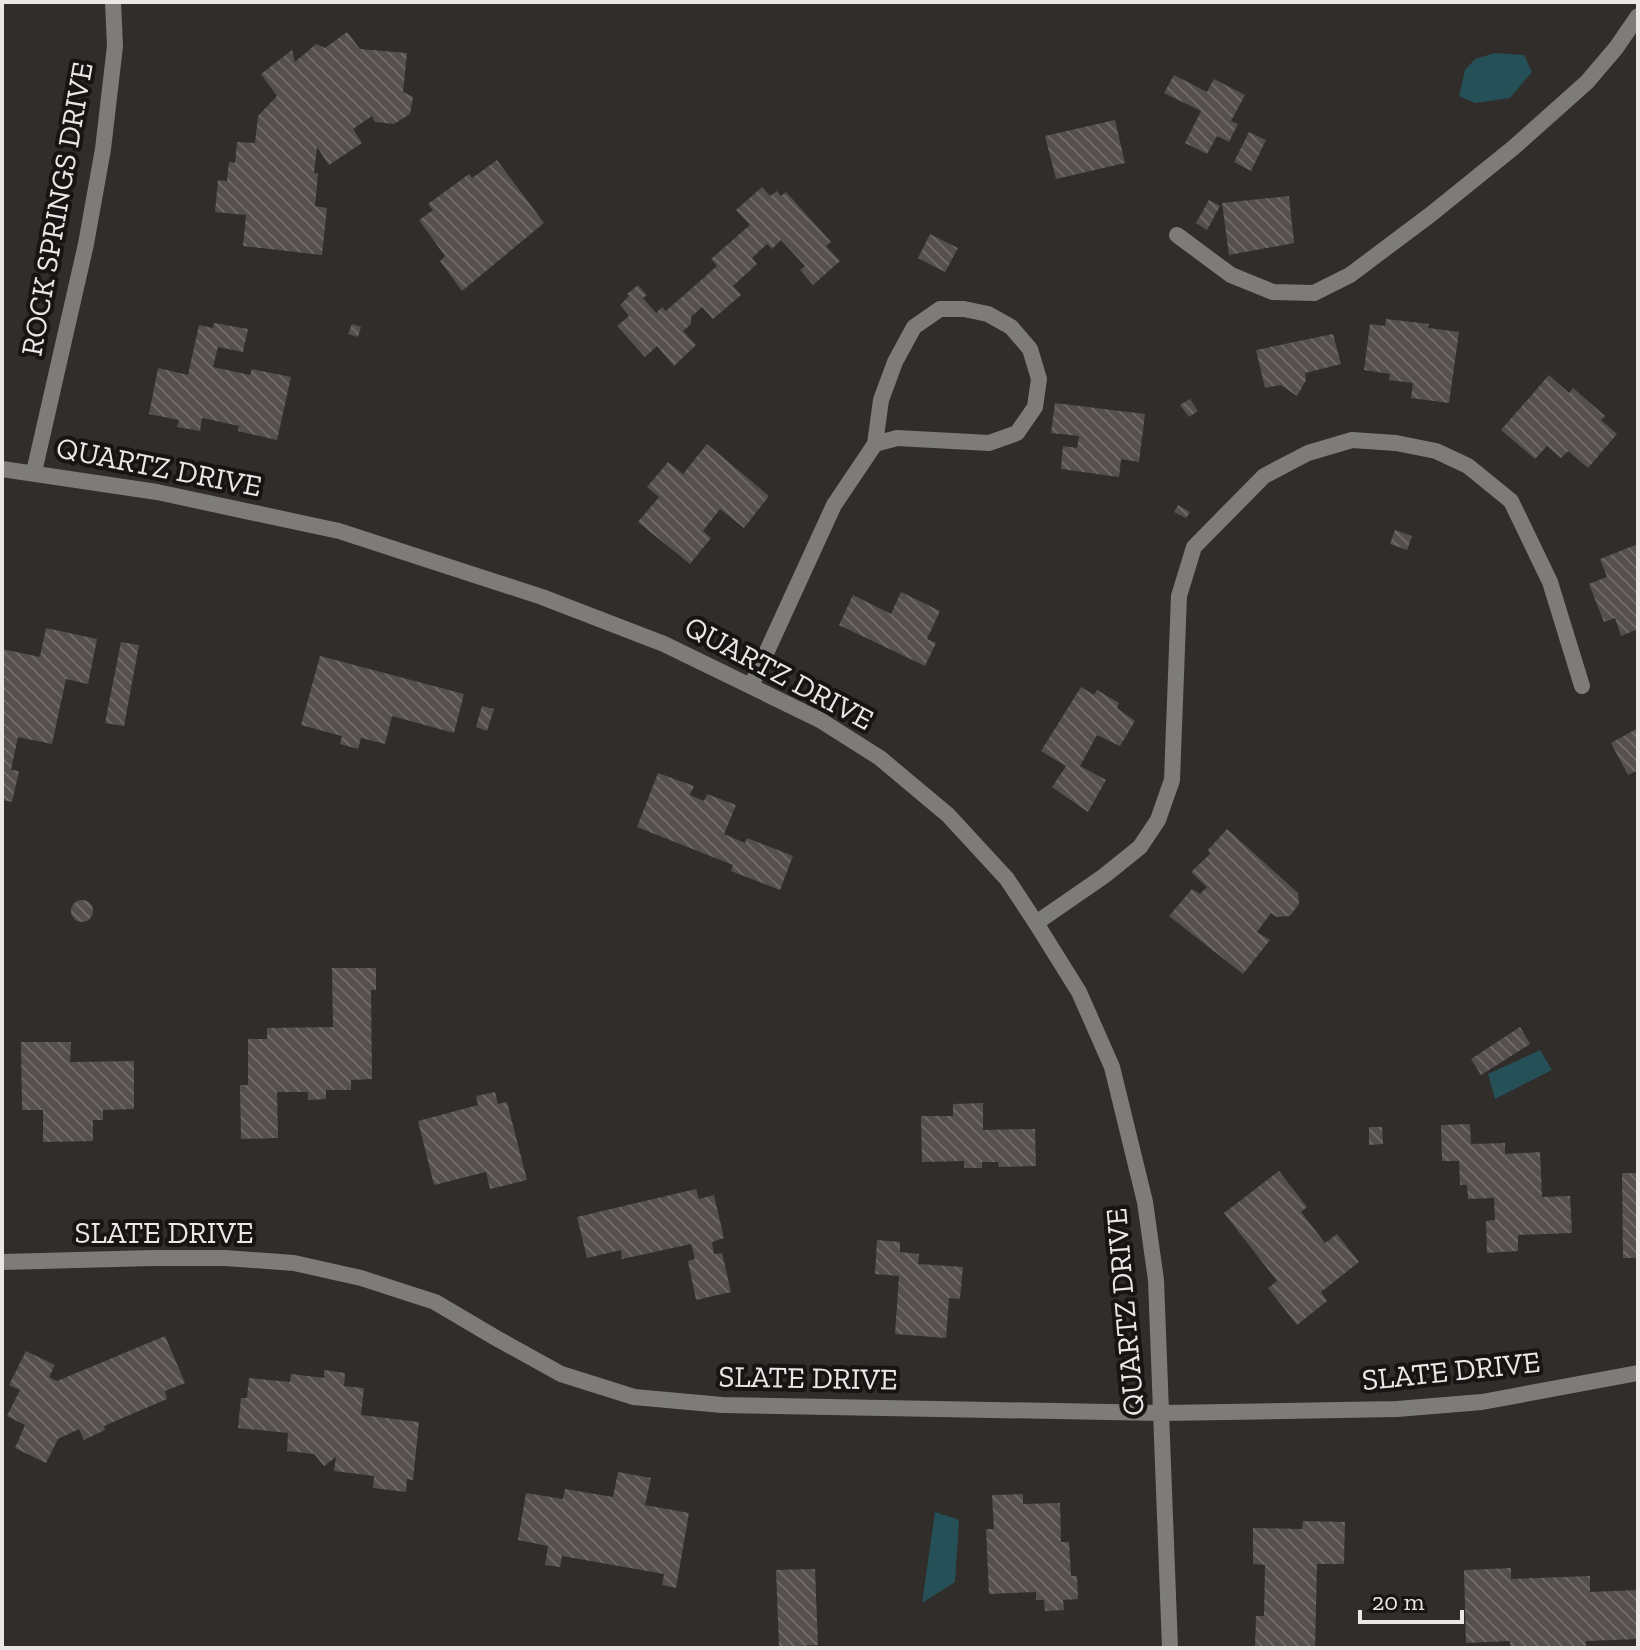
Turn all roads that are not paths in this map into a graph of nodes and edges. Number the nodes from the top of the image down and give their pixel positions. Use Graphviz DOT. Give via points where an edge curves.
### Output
graph roads {
  1 [pos="113,2"];
  2 [pos="1638,16"];
  3 [pos="1177,235"];
  4 [pos="875,444"];
  5 [pos="2,469"];
  6 [pos="34,472"];
  7 [pos="751,686"];
  8 [pos="1582,686"];
  9 [pos="1036,923"];
  10 [pos="2,1262"];
  11 [pos="1638,1373"];
  12 [pos="1162,1413"];
  13 [pos="1170,1648"];
  1 -- 6 [label="street, ROCK SPRINGS DRIVE" via="115,46 103,149"];
  2 -- 3 [label="street" via="1587,82 1513,148 1350,275 1314,293 1273,292 1231,275"];
  4 -- 4 [label="street" via="897,438 989,443 1017,433 1035,407 1039,379 1030,349 1011,327 988,314 940,309 914,327 895,362 881,400"];
  4 -- 7 [label="street" via="834,505"];
  5 -- 6 [label="street, QUARTZ DRIVE"];
  6 -- 7 [label="street, QUARTZ DRIVE" via="339,531 542,597 664,644"];
  7 -- 9 [label="street, QUARTZ DRIVE" via="880,758 948,815 1007,879"];
  8 -- 9 [label="street" via="1550,582 1511,501 1468,466 1436,451 1352,440 1308,453 1264,476 1194,547 1179,596 1172,780 1158,820 1140,847"];
  9 -- 12 [label="street, QUARTZ DRIVE" via="1079,992 1116,1081 1152,1249"];
  10 -- 12 [label="street, SLATE DRIVE" via="225,1258 294,1263 435,1302 561,1374 634,1397 722,1405"];
  11 -- 12 [label="street, SLATE DRIVE" via="1482,1402 1397,1409"];
  12 -- 13 [label="street, QUARTZ DRIVE"];
}
